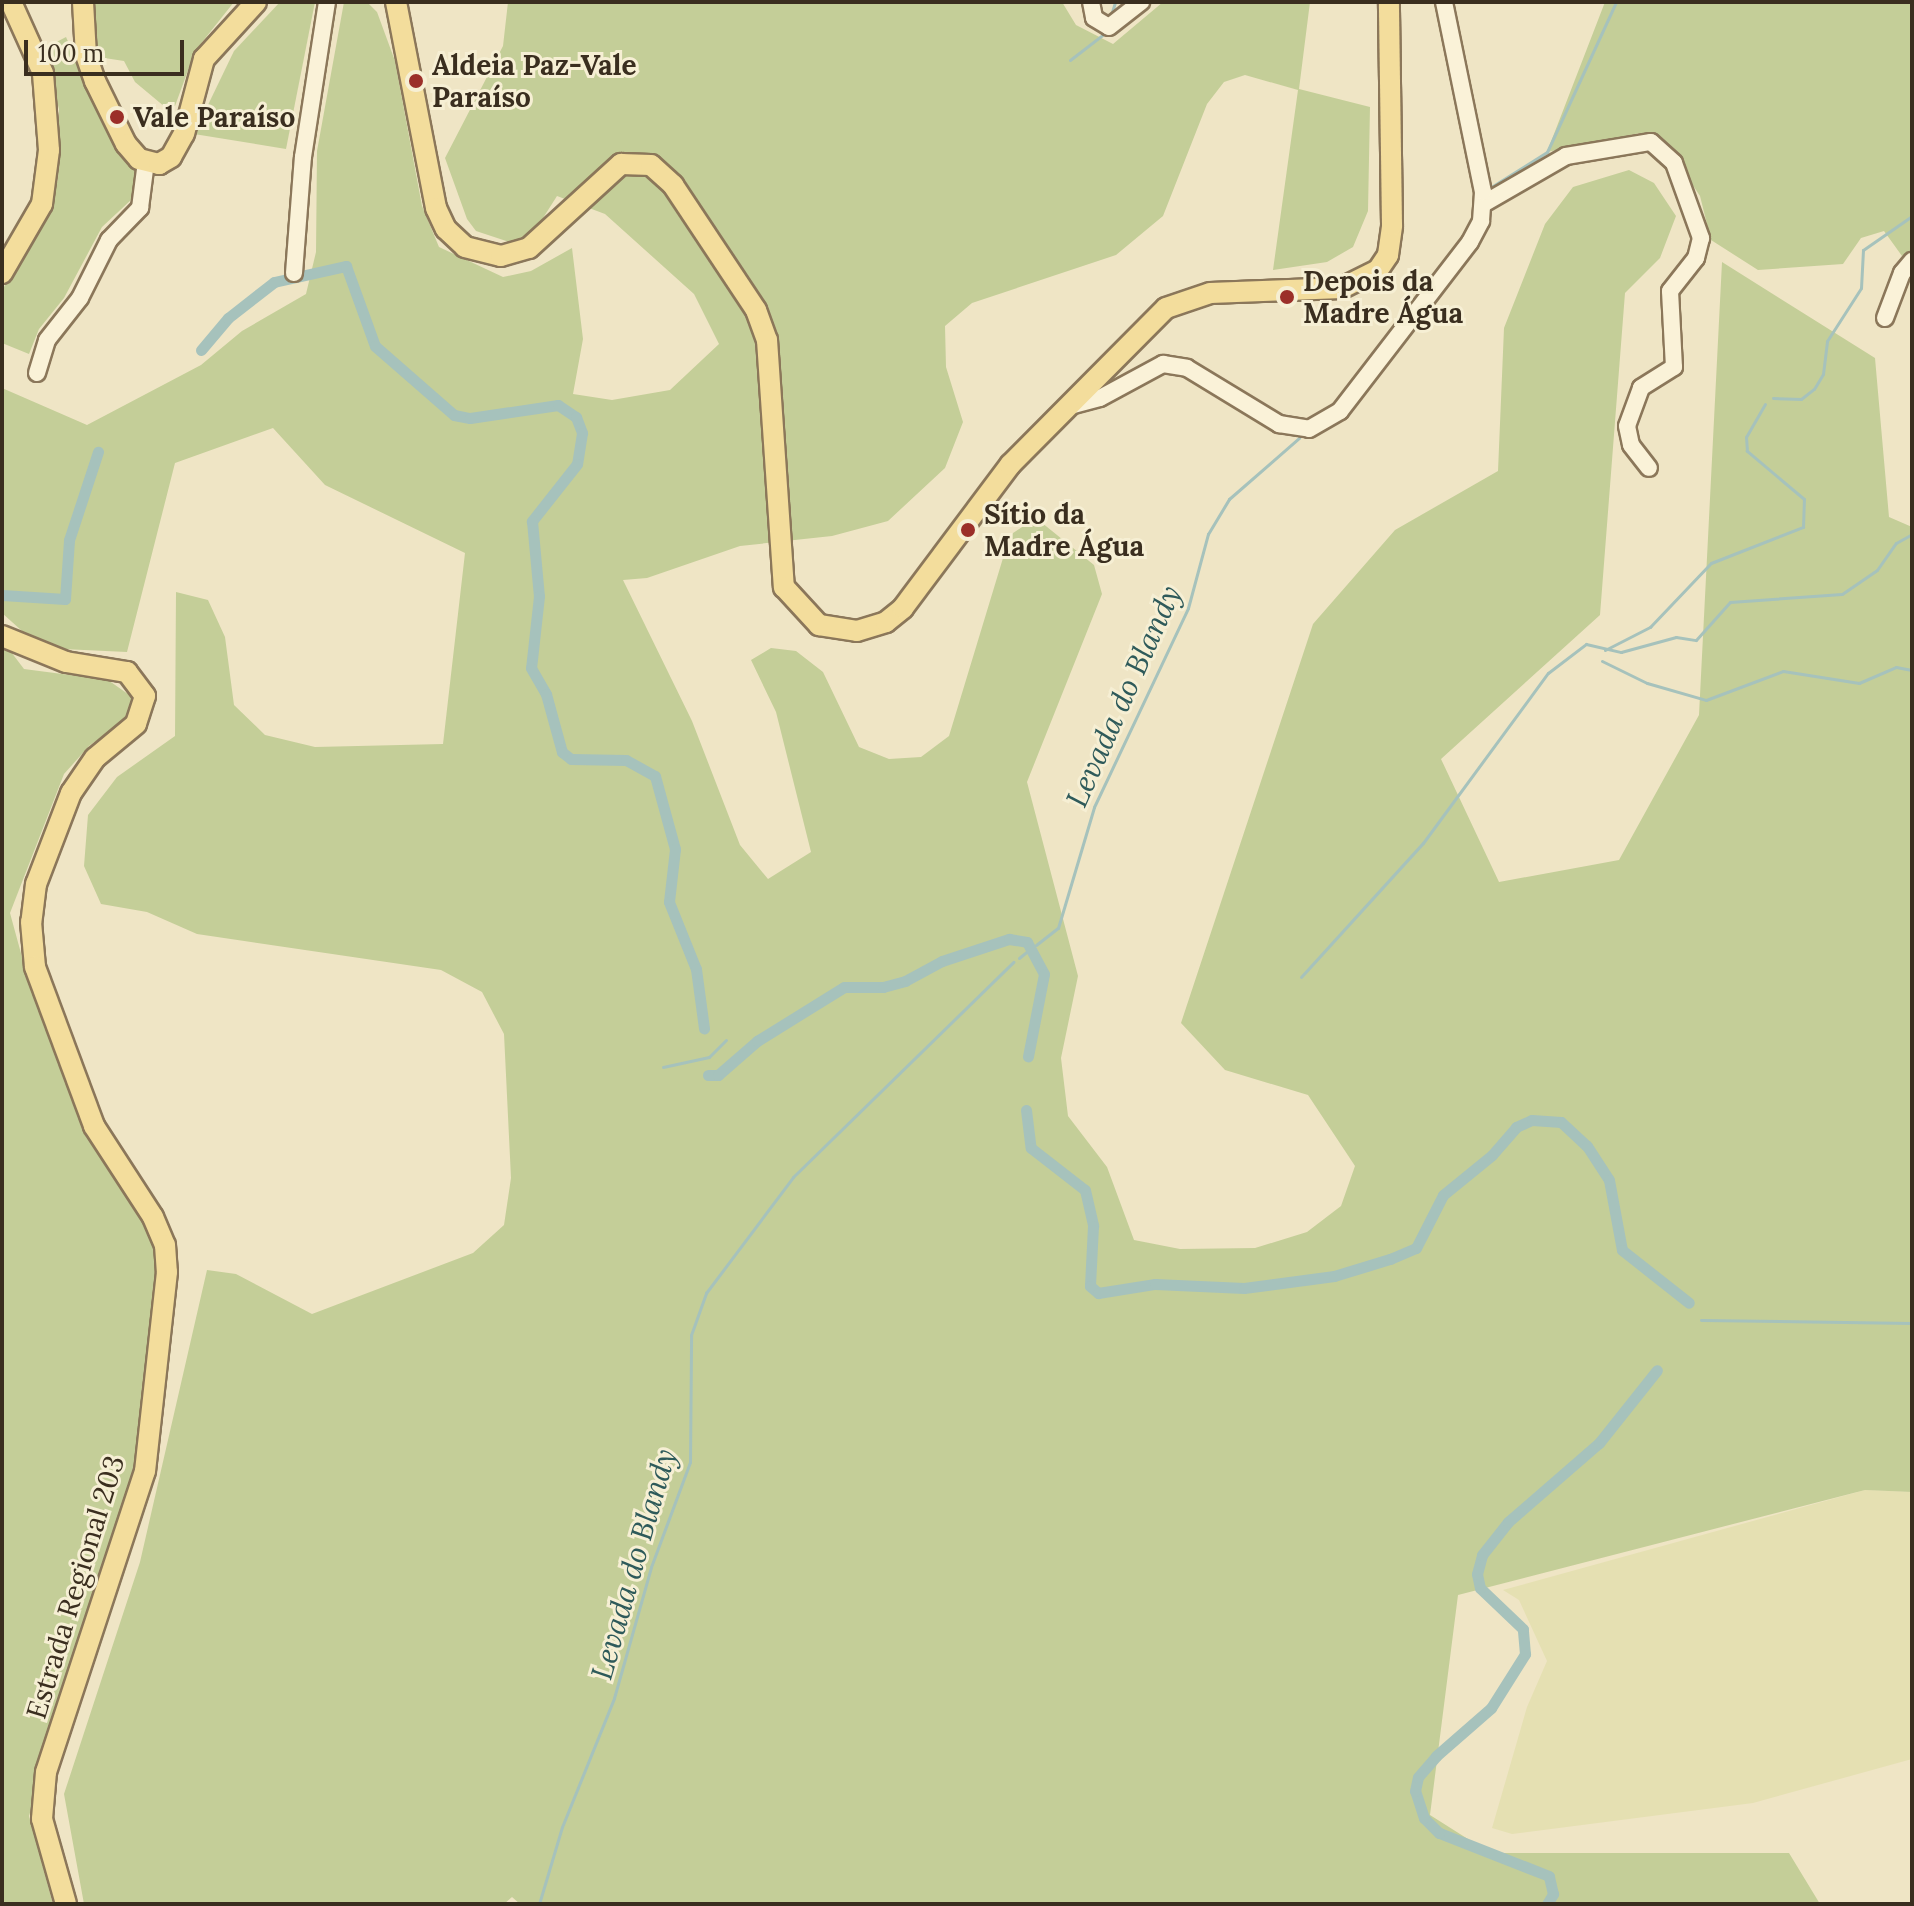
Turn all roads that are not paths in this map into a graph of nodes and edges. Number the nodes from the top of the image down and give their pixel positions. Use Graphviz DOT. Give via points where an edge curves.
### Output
graph roads {
  1 [pos="11,2"];
  2 [pos="83,2"];
  3 [pos="256,2"];
  4 [pos="327,2"];
  5 [pos="396,2"];
  6 [pos="1091,2"];
  7 [pos="1141,2"];
  8 [pos="1389,2"];
  9 [pos="1444,2"];
  10 [pos="146,162"];
  11 [pos="1483,204"];
  12 [pos="1912,261"];
  13 [pos="2,273"];
  14 [pos="294,273"];
  15 [pos="1885,318"];
  16 [pos="37,373"];
  17 [pos="1066,407"];
  18 [pos="1649,468"];
  19 [pos="2,636"];
  20 [pos="66,1904"];
  1 -- 13 [label="main road" via="43,73 49,150 42,204"];
  2 -- 10 [label="main road" via="86,55 95,81 126,144"];
  3 -- 10 [label="main road" via="204,59 178,147 165,161"];
  4 -- 14 [label="street" via="303,157"];
  5 -- 17 [label="main road" via="436,208 446,229 465,247 501,256 529,248 621,164 651,165 673,185 764,331 771,372 778,567 792,602 819,625 857,631 895,616 990,489"];
  6 -- 7 [label="street" via="1094,18 1109,27"];
  8 -- 17 [label="main road" via="1392,225 1388,255 1378,270 1342,288 1210,293 1178,302 1154,317"];
  9 -- 11 [label="street"];
  10 -- 16 [label="street" via="140,208 109,240 80,298 47,340"];
  11 -- 17 [label="street" via="1470,242 1340,411 1318,427 1279,424 1187,368 1163,364 1100,398"];
  11 -- 18 [label="street" via="1566,156 1651,142 1674,163 1701,238 1696,258 1670,291 1674,367 1641,388 1627,426 1631,445"];
  12 -- 15 [label="street"];
  19 -- 20 [label="main road, Estrada Regional 203" via="66,662 127,672 145,696 136,724 95,758 71,793 36,884 31,922 35,967 94,1126 153,1217 165,1245 167,1272 145,1471 46,1772 42,1819"];
}
